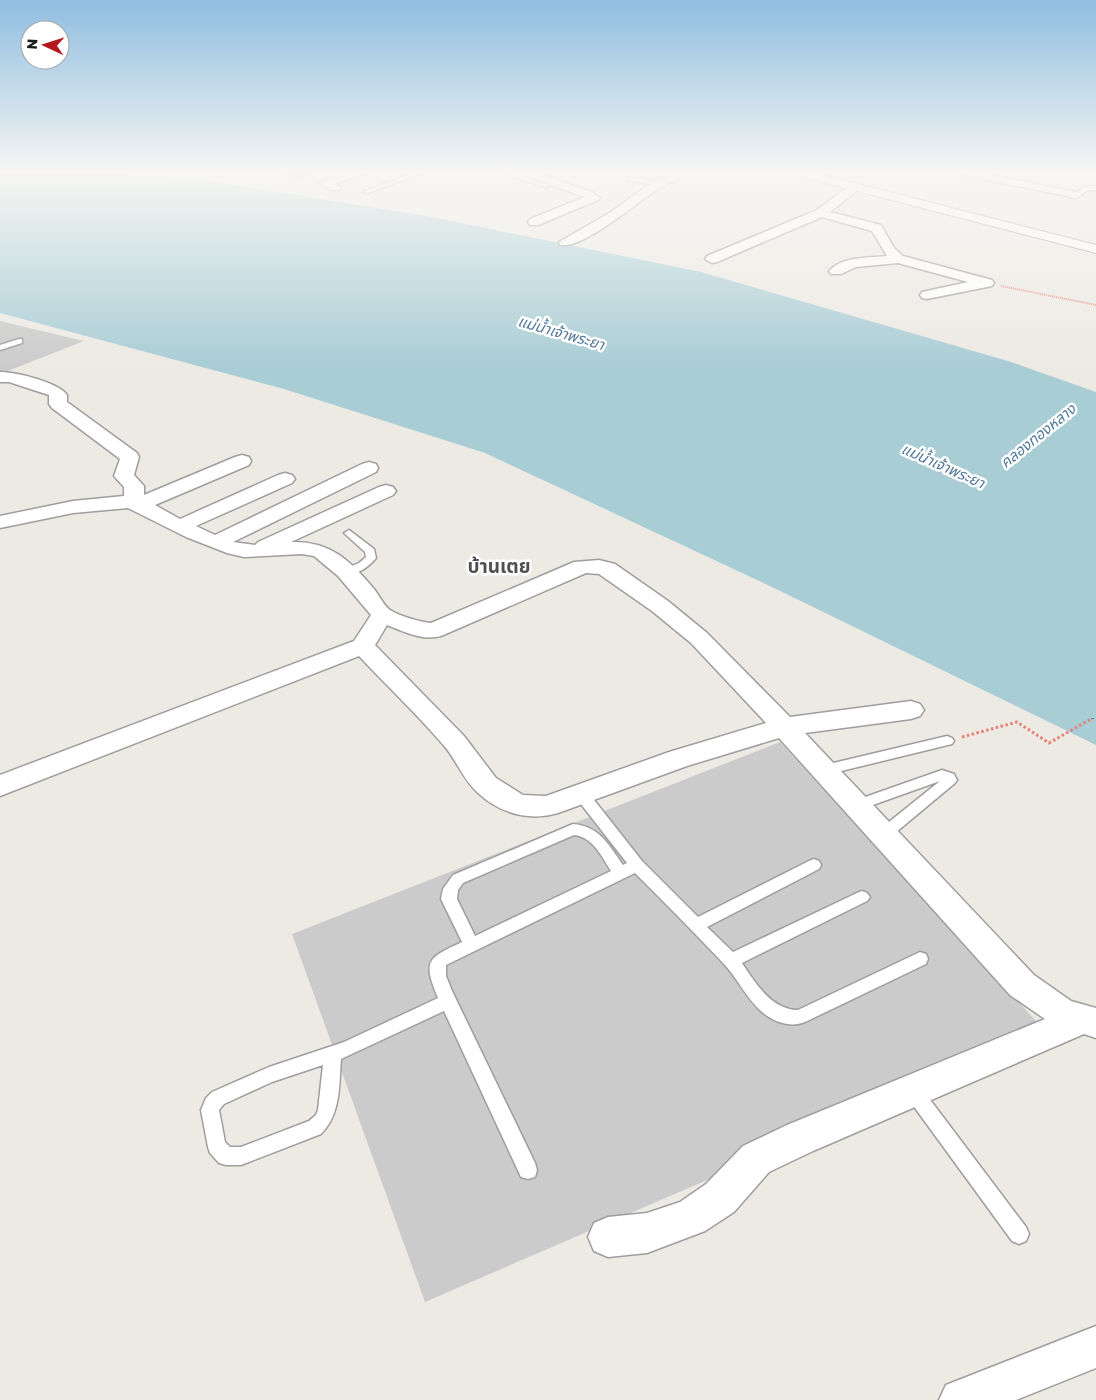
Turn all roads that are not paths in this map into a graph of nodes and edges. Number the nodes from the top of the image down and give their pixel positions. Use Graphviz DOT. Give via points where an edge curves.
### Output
graph roads {
  1 [pos="575,236"];
  2 [pos="764,236"];
  3 [pos="882,236"];
  4 [pos="1048,236"];
  5 [pos="565,242"];
  6 [pos="1096,249"];
  7 [pos="712,258"];
  8 [pos="898,259"];
  9 [pos="836,271"];
  10 [pos="927,295"];
  11 [pos="18,341"];
  12 [pos="0,348"];
  13 [pos="0,377"];
  14 [pos="242,461"];
  15 [pos="369,468"];
  16 [pos="285,479"];
  17 [pos="386,491"];
  18 [pos="136,504"];
  19 [pos="0,522"];
  20 [pos="180,526"];
  21 [pos="349,533"];
  22 [pos="216,542"];
  23 [pos="253,552"];
  24 [pos="345,573"];
  25 [pos="382,616"];
  26 [pos="363,646"];
  27 [pos="911,710"];
  28 [pos="784,727"];
  29 [pos="947,741"];
  30 [pos="825,770"];
  31 [pos="0,786"];
  32 [pos="582,794"];
  33 [pos="856,806"];
  34 [pos="884,834"];
  35 [pos="637,865"];
  36 [pos="814,865"];
  37 [pos="620,873"];
  38 [pos="862,897"];
  39 [pos="696,925"];
  40 [pos="471,945"];
  41 [pos="920,959"];
  42 [pos="730,961"];
  43 [pos="448,1001"];
  44 [pos="1090,1021"];
  45 [pos="333,1054"];
  46 [pos="913,1091"];
  47 [pos="528,1170"];
  48 [pos="1019,1234"];
  49 [pos="608,1237"];
  50 [pos="1096,1347"];
  51 [pos="961,1400"];
  1 -- 5 [label="street"];
  2 -- 7 [label="street"];
  3 -- 8 [label="street"];
  4 -- 6 [label="street"];
  8 -- 9 [label="street" via="853,263"];
  8 -- 10 [label="street" via="987,282"];
  11 -- 12 [label="lane"];
  13 -- 18 [label="street" via="10,377 54,391 59,395 58,404 130,457 124,476 134,486"];
  14 -- 18 [label="street"];
  15 -- 22 [label="street"];
  16 -- 20 [label="street"];
  17 -- 23 [label="street"];
  18 -- 19 [label="street" via="111,502 73,507"];
  18 -- 20 [label="street"];
  20 -- 22 [label="street"];
  21 -- 24 [label="lane" via="370,551 371,558"];
  22 -- 23 [label="street" via="235,550"];
  23 -- 24 [label="street" via="320,551"];
  24 -- 25 [label="street" via="370,598"];
  25 -- 26 [label="street"];
  25 -- 28 [label="street" via="433,631 582,567 599,566 638,590 699,638"];
  26 -- 31 [label="street"];
  26 -- 32 [label="street" via="456,742 486,786 515,804 528,807 548,806"];
  27 -- 28 [label="street"];
  28 -- 30 [label="street"];
  28 -- 32 [label="street" via="687,756"];
  29 -- 30 [label="lane"];
  30 -- 33 [label="street"];
  32 -- 35 [label="lane"];
  33 -- 34 [label="street"];
  33 -- 34 [label="lane" via="942,775 950,777"];
  34 -- 44 [label="street" via="1022,985 1062,1013"];
  35 -- 37 [label="lane"];
  35 -- 39 [label="lane"];
  36 -- 39 [label="lane"];
  37 -- 40 [label="lane"];
  37 -- 40 [label="lane" via="595,836 583,829 573,829 458,879 449,899"];
  38 -- 42 [label="lane"];
  39 -- 42 [label="lane"];
  40 -- 43 [label="lane" via="440,960 436,967"];
  41 -- 42 [label="lane" via="799,1017 784,1016 769,1008 748,987"];
  43 -- 45 [label="lane"];
  43 -- 47 [label="lane"];
  44 -- 46 [label="street"];
  45 -- 45 [label="lane" via="269,1075 218,1098 210,1110 217,1148 226,1156 241,1156 315,1128 327,1112"];
  46 -- 48 [label="lane"];
  46 -- 49 [label="street" via="756,1159 720,1198 691,1217 646,1234"];
  50 -- 51 [label="street"];
}
